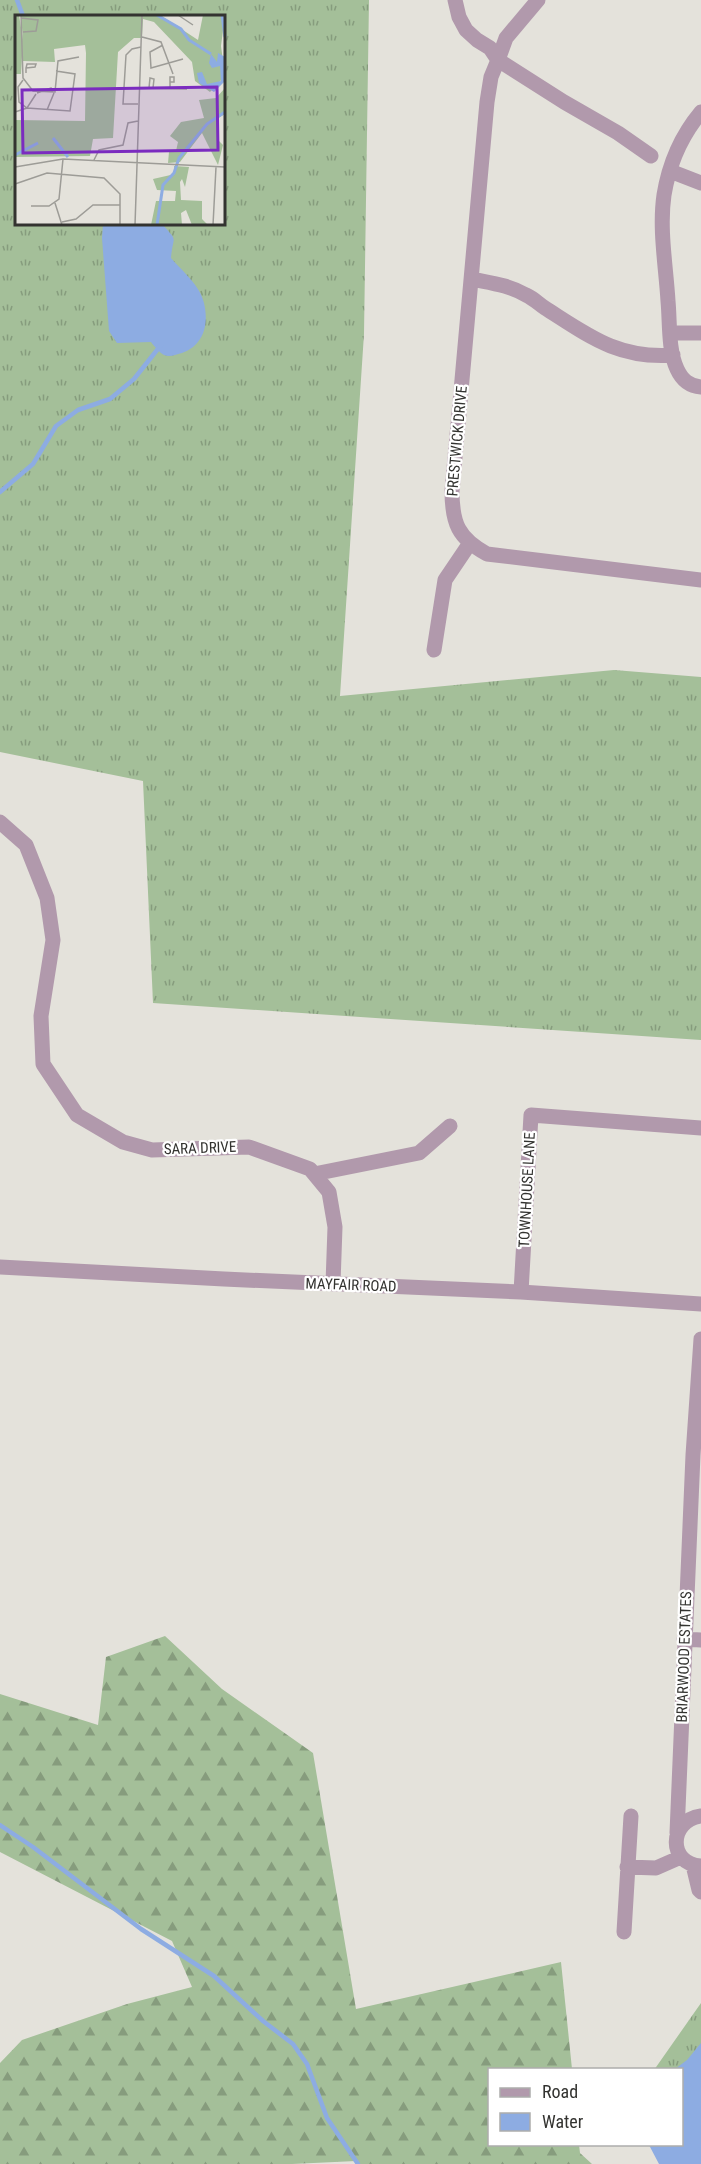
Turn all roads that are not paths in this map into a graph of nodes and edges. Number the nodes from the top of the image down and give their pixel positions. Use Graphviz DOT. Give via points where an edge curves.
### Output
graph roads {
  1 [pos="455,0"];
  2 [pos="538,0"];
  3 [pos="498,60"];
  4 [pos="701,112"];
  5 [pos="651,156"];
  6 [pos="670,171"];
  7 [pos="701,183"];
  8 [pos="472,279"];
  9 [pos="671,333"];
  10 [pos="701,333"];
  11 [pos="673,355"];
  12 [pos="701,387"];
  13 [pos="471,543"];
  14 [pos="701,580"];
  15 [pos="434,650"];
  16 [pos="0,822"];
  17 [pos="450,1126"];
  18 [pos="701,1128"];
  19 [pos="314,1174"];
  20 [pos="0,1267"];
  21 [pos="333,1284"];
  22 [pos="521,1292"];
  23 [pos="701,1304"];
  24 [pos="701,1339"];
  25 [pos="698,1411"];
  26 [pos="697,1456"];
  27 [pos="684,1640"];
  28 [pos="701,1640"];
  29 [pos="631,1816"];
  30 [pos="701,1816"];
  31 [pos="677,1833"];
  32 [pos="692,1863"];
  33 [pos="627,1867"];
  34 [pos="701,1892"];
  35 [pos="624,1932"];
  1 -- 3 [label="street" via="466,30 490,48"];
  2 -- 3 [label="street, PRESTWICK DRIVE" via="506,38"];
  3 -- 5 [label="street"];
  3 -- 8 [label="street, PRESTWICK DRIVE" via="487,102"];
  4 -- 6 [label="street" via="690,125"];
  6 -- 7 [label="street"];
  6 -- 9 [label="street" via="663,224"];
  8 -- 11 [label="street" via="527,295 611,347 653,357"];
  8 -- 13 [label="street, PRESTWICK DRIVE" via="452,491 456,525"];
  9 -- 10 [label="street"];
  9 -- 11 [label="street"];
  11 -- 12 [label="street" via="685,381"];
  13 -- 14 [label="street" via="487,554"];
  13 -- 15 [label="street" via="445,580"];
  16 -- 19 [label="street, SARA DRIVE" via="26,845 47,898 53,940 41,1016 43,1064 77,1115 123,1142 152,1150 249,1147 310,1169"];
  17 -- 19 [label="street" via="419,1153"];
  18 -- 22 [label="street, TOWNHOUSE LANE" via="531,1114"];
  19 -- 21 [label="street" via="329,1192 335,1227"];
  20 -- 21 [label="street, MAYFAIR ROAD"];
  21 -- 22 [label="street, MAYFAIR ROAD"];
  22 -- 23 [label="street, MAYFAIR ROAD"];
  24 -- 25 [label="street, BRIARWOOD ESTATES"];
  25 -- 26 [label="street, BRIARWOOD ESTATES"];
  26 -- 27 [label="street, BRIARWOOD ESTATES"];
  27 -- 28 [label="street"];
  27 -- 31 [label="street, BRIARWOOD ESTATES"];
  29 -- 33 [label="street"];
  30 -- 31 [label="street" via="687,1821"];
  31 -- 32 [label="street, BRIARWOOD ESTATES" via="677,1847"];
  32 -- 33 [label="street"];
  32 -- 34 [label="street, BRIARWOOD ESTATES"];
  33 -- 35 [label="street"];
}
